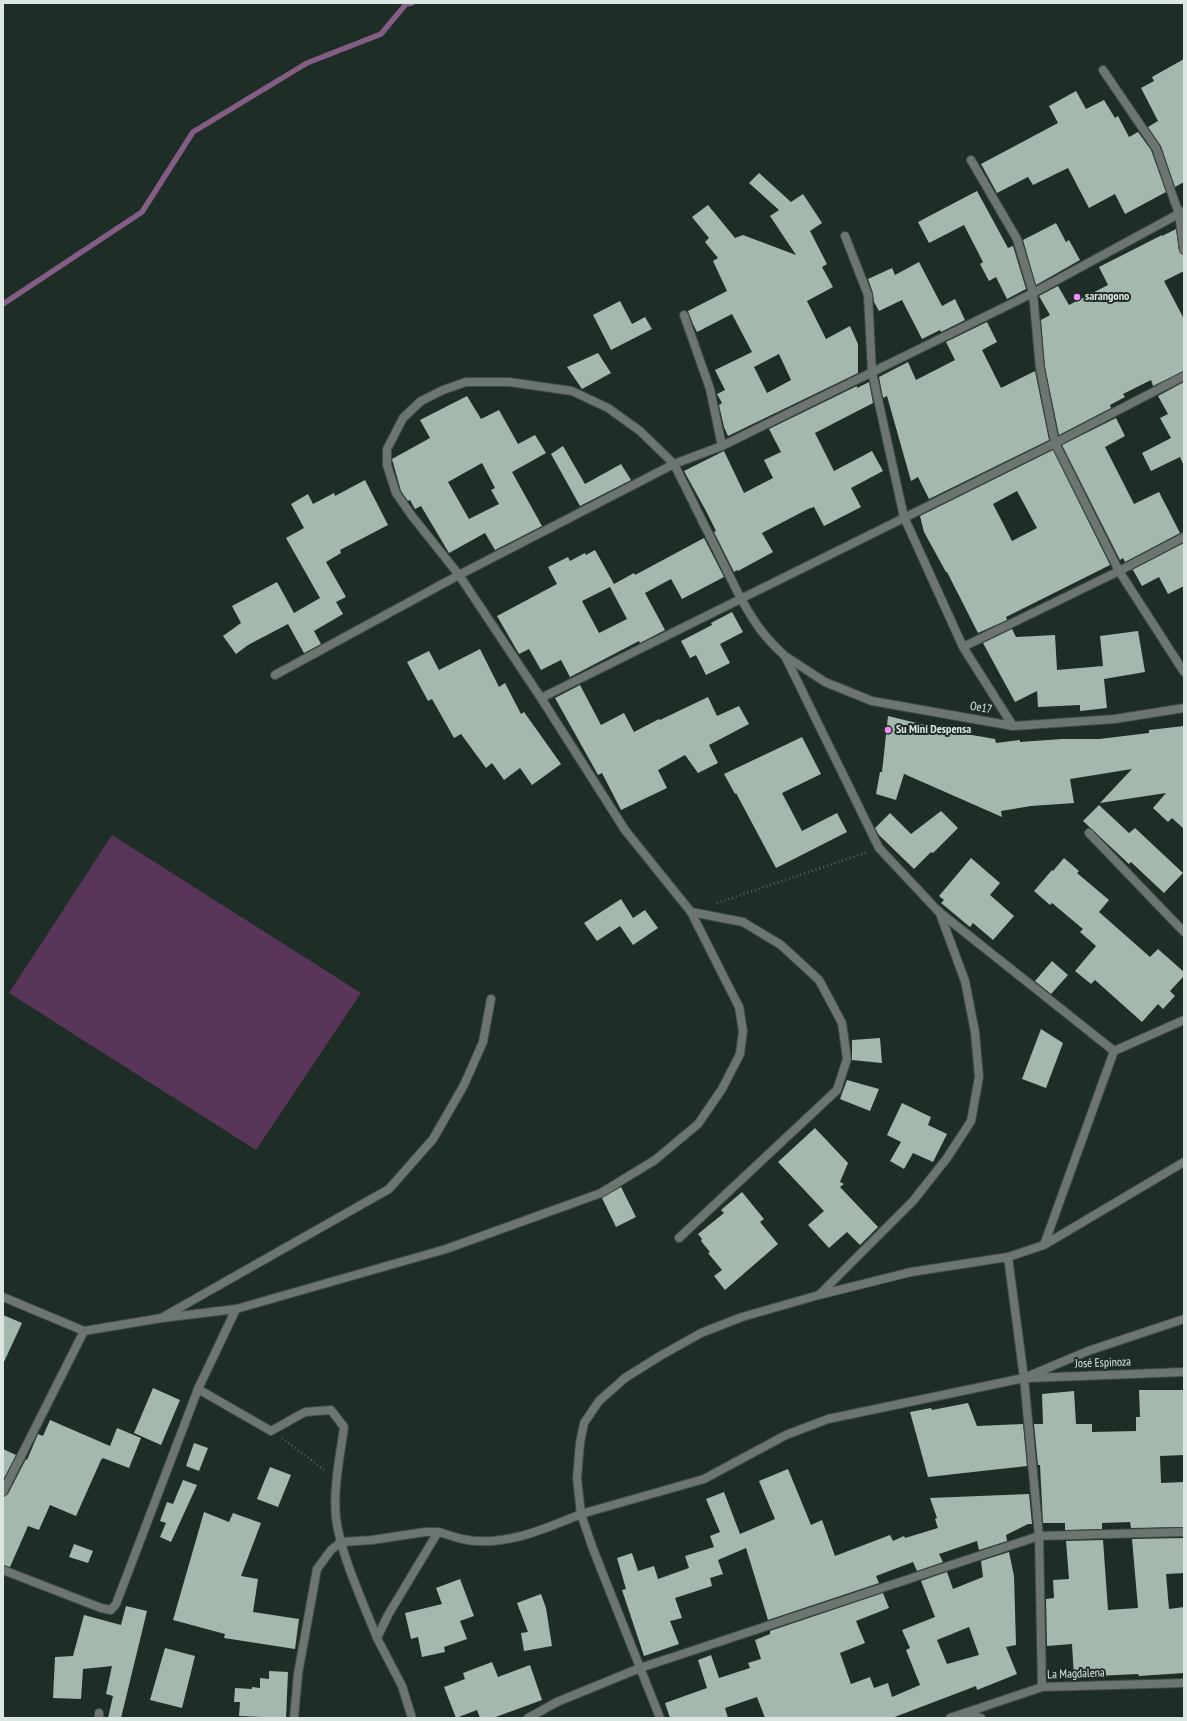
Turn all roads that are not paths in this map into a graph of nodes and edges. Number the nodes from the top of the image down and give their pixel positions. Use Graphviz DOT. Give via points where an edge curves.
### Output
graph roads {
  1 [pos="1103,70"];
  2 [pos="971,160"];
  3 [pos="1181,213"];
  4 [pos="845,236"];
  5 [pos="1184,250"];
  6 [pos="1033,293"];
  7 [pos="684,315"];
  8 [pos="872,372"];
  9 [pos="1184,376"];
  10 [pos="1054,443"];
  11 [pos="722,446"];
  12 [pos="674,464"];
  13 [pos="904,517"];
  14 [pos="1184,536"];
  15 [pos="1119,571"];
  16 [pos="459,575"];
  17 [pos="741,599"];
  18 [pos="964,647"];
  19 [pos="785,656"];
  20 [pos="1184,672"];
  21 [pos="276,675"];
  22 [pos="541,698"];
  23 [pos="1184,708"];
  24 [pos="1013,726"];
  25 [pos="1089,833"];
  26 [pos="938,911"];
  27 [pos="691,912"];
  28 [pos="1184,932"];
  29 [pos="491,999"];
  30 [pos="1184,1020"];
  31 [pos="1114,1051"];
  32 [pos="1184,1162"];
  33 [pos="679,1238"];
  34 [pos="1044,1245"];
  35 [pos="1008,1257"];
  36 [pos="819,1295"];
  37 [pos="3,1296"];
  38 [pos="236,1309"];
  39 [pos="162,1318"];
  40 [pos="1184,1319"];
  41 [pos="84,1331"];
  42 [pos="1184,1372"];
  43 [pos="1024,1378"];
  44 [pos="198,1389"];
  45 [pos="4,1487"];
  46 [pos="581,1514"];
  47 [pos="438,1532"];
  48 [pos="1184,1532"];
  49 [pos="1039,1536"];
  50 [pos="341,1542"];
  51 [pos="3,1570"];
  52 [pos="377,1638"];
  53 [pos="640,1668"];
  54 [pos="1184,1683"];
  55 [pos="1042,1687"];
  56 [pos="965,1713"];
  57 [pos="294,1718"];
  58 [pos="412,1718"];
  59 [pos="528,1718"];
  60 [pos="660,1718"];
  61 [pos="950,1718"];
  62 [pos="981,1718"];
  1 -- 3 [label="street" via="1156,148"];
  2 -- 6 [label="street" via="1017,239"];
  3 -- 5 [label="street"];
  3 -- 6 [label="street"];
  4 -- 8 [label="street" via="868,295"];
  6 -- 8 [label="street"];
  6 -- 10 [label="street" via="1040,368"];
  7 -- 11 [label="street" via="710,389"];
  8 -- 11 [label="street"];
  8 -- 13 [label="street"];
  9 -- 10 [label="street"];
  10 -- 13 [label="street"];
  10 -- 15 [label="street"];
  11 -- 12 [label="street"];
  12 -- 16 [label="street"];
  12 -- 16 [label="street" via="640,431 608,408 572,390 509,382 466,382 421,401 403,418 391,439 387,449 387,465 396,493"];
  12 -- 17 [label="street"];
  13 -- 17 [label="street"];
  13 -- 18 [label="street"];
  14 -- 15 [label="street"];
  15 -- 18 [label="street"];
  15 -- 20 [label="street"];
  16 -- 21 [label="street"];
  16 -- 22 [label="street"];
  17 -- 19 [label="street" via="761,633"];
  17 -- 22 [label="street"];
  18 -- 24 [label="street"];
  19 -- 24 [label="street, Oe17" via="825,682 872,701"];
  19 -- 26 [label="street" via="880,848"];
  22 -- 27 [label="street" via="625,830"];
  23 -- 24 [label="street, Oe17" via="1115,719"];
  25 -- 28 [label="street"];
  26 -- 31 [label="street"];
  26 -- 36 [label="street" via="965,980 976,1032 979,1077 971,1121 947,1158 913,1200"];
  27 -- 33 [label="street" via="743,922 781,945 819,980 842,1023 847,1059 837,1090"];
  27 -- 38 [label="street" via="739,1007 743,1031 740,1054 722,1089 698,1124 655,1160 601,1193 446,1249"];
  29 -- 39 [label="street" via="483,1042 464,1085 433,1139 389,1189"];
  30 -- 31 [label="street"];
  31 -- 34 [label="street"];
  32 -- 34 [label="street"];
  34 -- 35 [label="street"];
  35 -- 36 [label="street" via="911,1272"];
  35 -- 43 [label="street"];
  36 -- 46 [label="street" via="742,1317 701,1333 625,1378 599,1401 584,1423 580,1443 577,1478"];
  37 -- 41 [label="street"];
  38 -- 39 [label="street"];
  38 -- 44 [label="street"];
  39 -- 41 [label="street"];
  40 -- 43 [label="street" via="1088,1351"];
  41 -- 45 [label="street"];
  42 -- 43 [label="street, José Espinoza"];
  43 -- 46 [label="street" via="828,1419 786,1436 704,1479"];
  43 -- 49 [label="street"];
  44 -- 50 [label="street" via="272,1431 305,1412 331,1410 344,1427 336,1478 336,1518"];
  44 -- 51 [label="street" via="112,1610"];
  46 -- 47 [label="street" via="544,1529 487,1541 463,1540"];
  46 -- 53 [label="street"];
  47 -- 50 [label="street"];
  47 -- 52 [label="street"];
  48 -- 49 [label="street"];
  49 -- 53 [label="street"];
  49 -- 55 [label="street"];
  50 -- 52 [label="street"];
  50 -- 57 [label="street" via="331,1550 317,1569 298,1674"];
  52 -- 58 [label="street" via="402,1686"];
  53 -- 59 [label="street" via="557,1702"];
  53 -- 60 [label="street"];
  54 -- 55 [label="street, La Magdalena"];
  55 -- 56 [label="street, La Magdalena"];
  56 -- 61 [label="street, La Magdalena"];
  56 -- 62 [label="street"];
}
